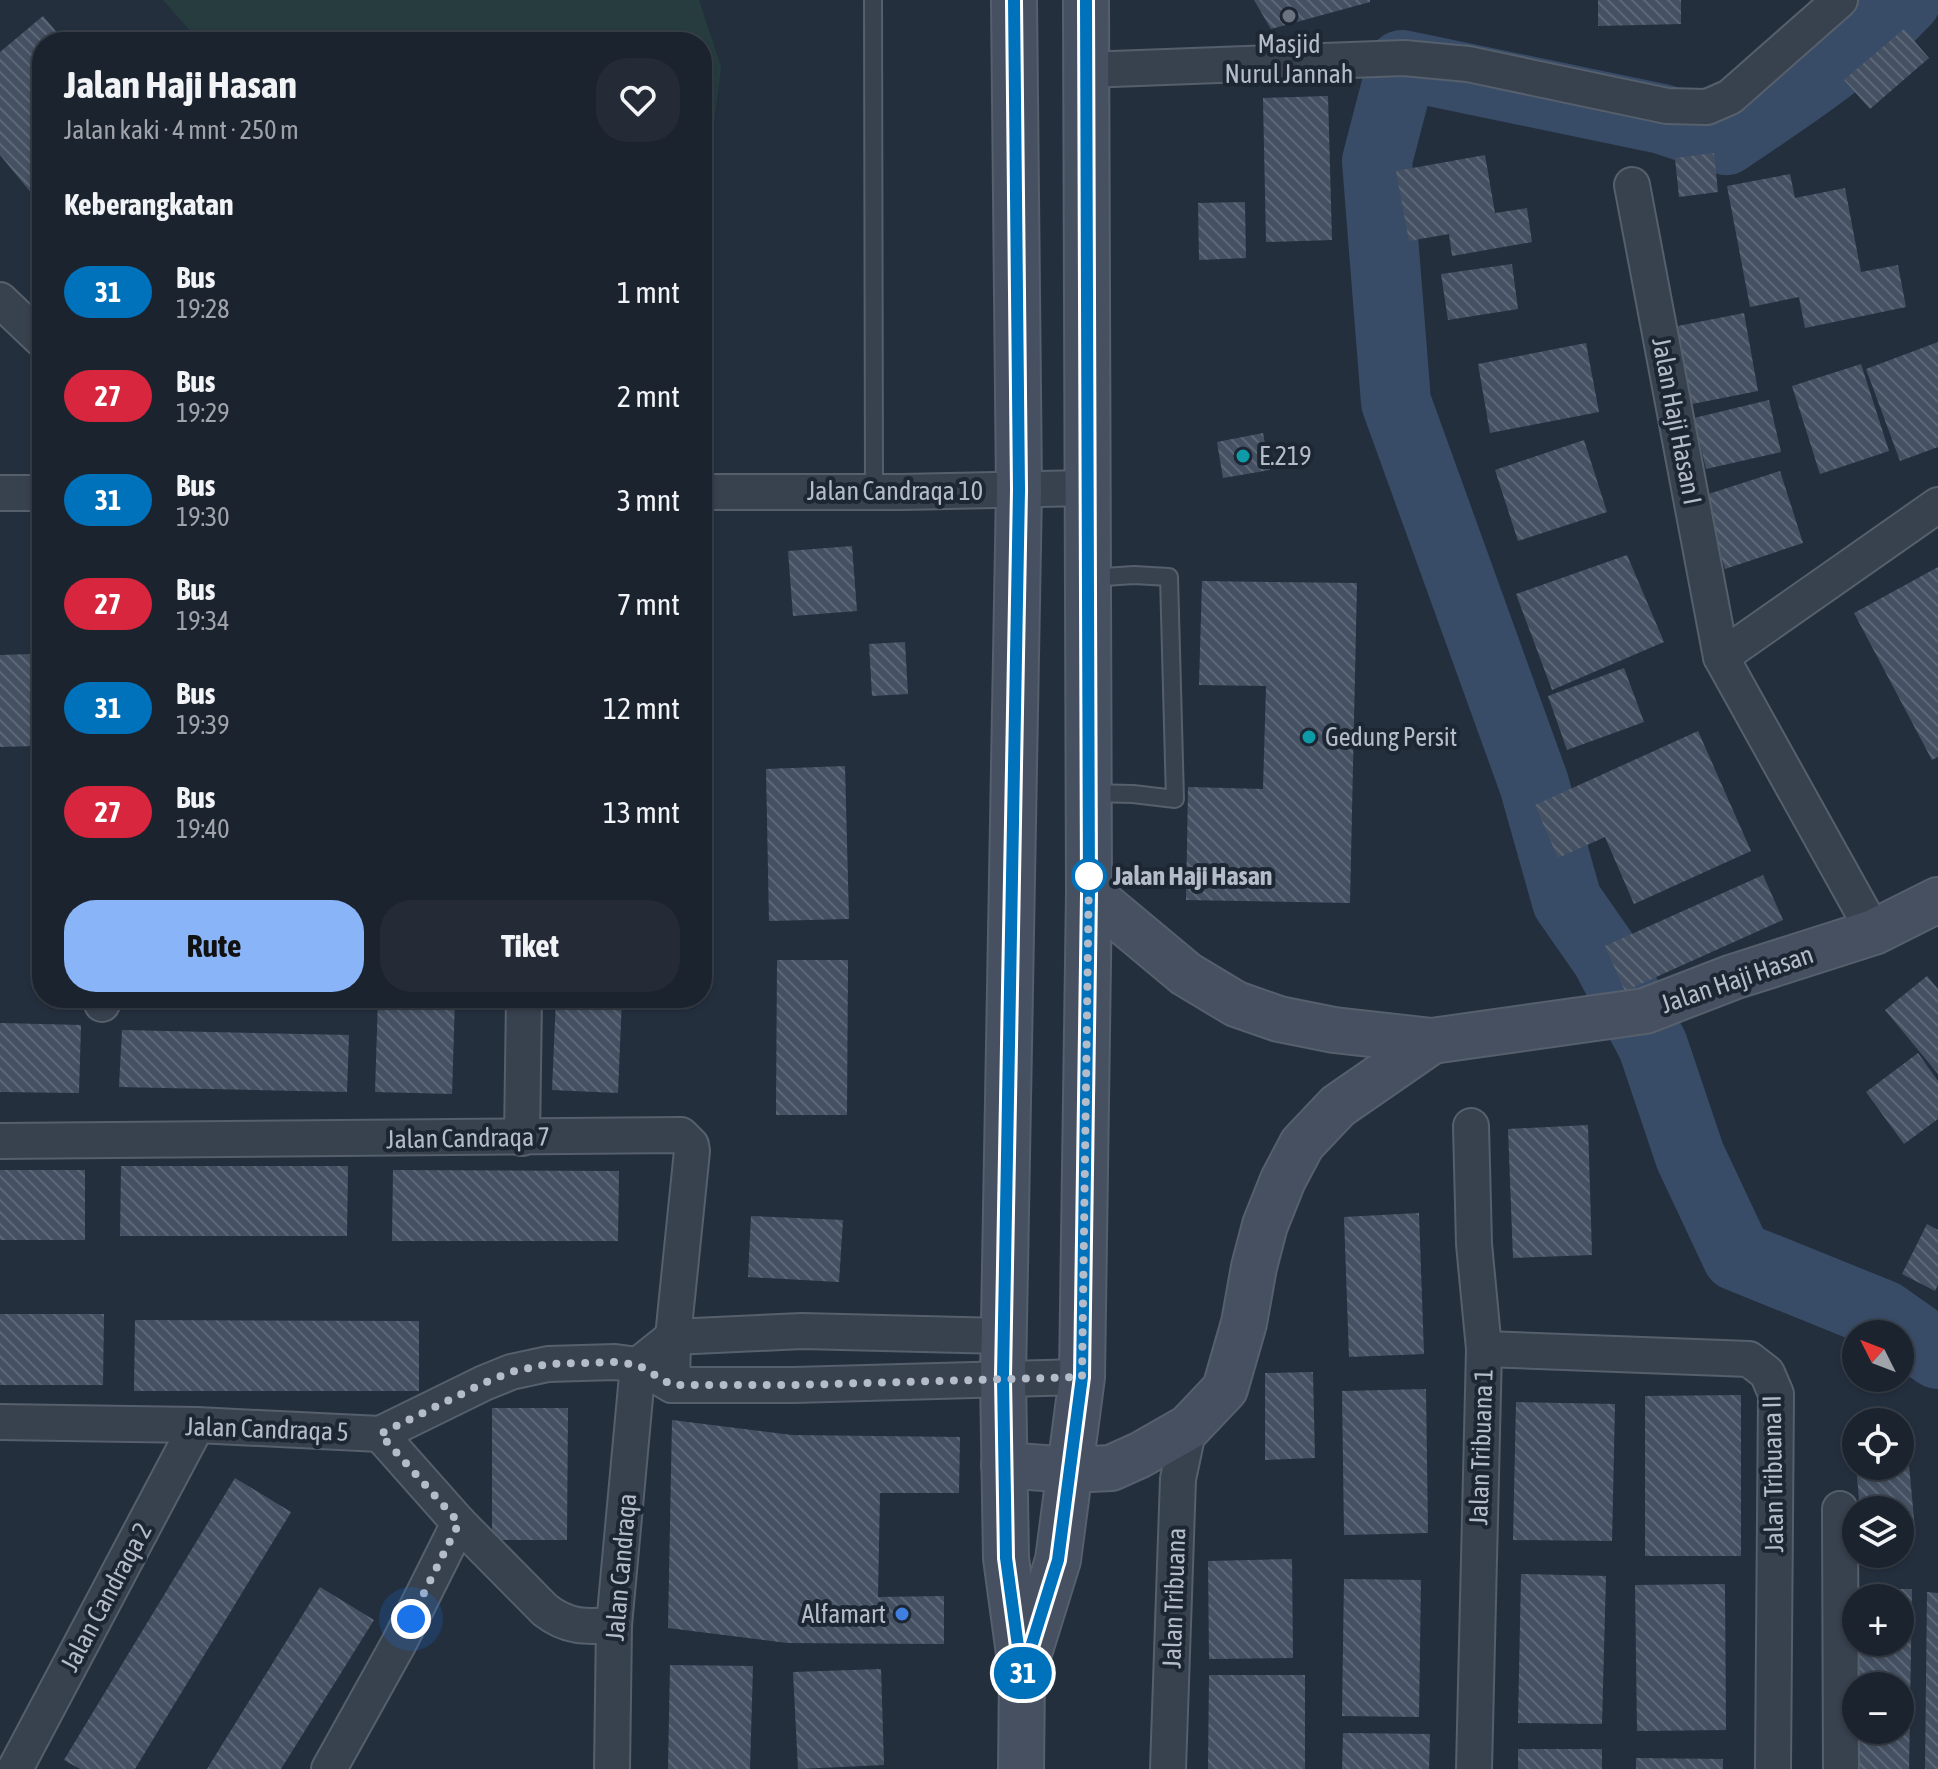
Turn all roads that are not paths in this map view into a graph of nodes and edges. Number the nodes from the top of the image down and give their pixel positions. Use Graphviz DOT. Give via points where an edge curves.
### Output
graph roads {
  1 [pos="873,0"];
  2 [pos="1014,0"];
  3 [pos="1086,0"];
  4 [pos="1840,0"];
  5 [pos="1086,70"];
  6 [pos="1632,185"];
  7 [pos="0,300"];
  8 [pos="32,330"];
  9 [pos="1087,488"];
  10 [pos="1019,490"];
  11 [pos="712,492"];
  12 [pos="874,492"];
  13 [pos="0,493"];
  14 [pos="32,493"];
  15 [pos="1938,505"];
  16 [pos="1088,578"];
  17 [pos="1721,657"];
  18 [pos="1089,793"];
  19 [pos="1089,893"];
  20 [pos="1938,900"];
  21 [pos="1874,932"];
  22 [pos="524,1008"];
  23 [pos="1432,1041"];
  24 [pos="1471,1126"];
  25 [pos="522,1138"];
  26 [pos="0,1141"];
  27 [pos="673,1337"];
  28 [pos="1484,1349"];
  29 [pos="1003,1356"];
  30 [pos="626,1364"];
  31 [pos="1082,1377"];
  32 [pos="672,1385"];
  33 [pos="0,1422"];
  34 [pos="197,1425"];
  35 [pos="1189,1427"];
  36 [pos="380,1434"];
  37 [pos="1004,1465"];
  38 [pos="1070,1470"];
  39 [pos="1840,1509"];
  40 [pos="459,1523"];
  41 [pos="614,1625"];
  42 [pos="1022,1676"];
  43 [pos="0,1749"];
  44 [pos="12,1769"];
  45 [pos="329,1769"];
  46 [pos="612,1769"];
  47 [pos="1021,1769"];
  48 [pos="1168,1769"];
  49 [pos="1474,1769"];
  50 [pos="1773,1769"];
  51 [pos="1841,1769"];
  1 -- 12 [label="lane"];
  2 -- 10 [label="main road"];
  3 -- 5 [label="main road"];
  4 -- 5 [label="street" via="1730,97 1707,107 1667,106 1468,64 1415,58"];
  5 -- 9 [label="main road"];
  6 -- 17 [label="street, Jalan Haji Hasan I"];
  7 -- 8 [label="street"];
  9 -- 10 [label="street, Jalan Candraqa 10"];
  9 -- 16 [label="main road"];
  10 -- 12 [label="street, Jalan Candraqa 10"];
  10 -- 29 [label="main road"];
  11 -- 12 [label="street, Jalan Candraqa 10"];
  13 -- 14 [label="street"];
  15 -- 17 [label="street"];
  16 -- 18 [label="main road"];
  16 -- 18 [label="lane" via="1169,577 1175,799"];
  17 -- 21 [label="street, Jalan Haji Hasan I"];
  18 -- 19 [label="main road"];
  19 -- 23 [label="main road, Jalan Haji Hasan" via="1186,974 1236,1004 1334,1030"];
  19 -- 31 [label="main road"];
  20 -- 21 [label="main road, Jalan Haji Hasan"];
  21 -- 23 [label="main road, Jalan Haji Hasan" via="1645,1011"];
  22 -- 25 [label="street"];
  23 -- 35 [label="main road, Jalan Haji Hasan" via="1338,1106 1302,1144 1265,1225 1225,1389"];
  24 -- 28 [label="street, Jalan Tribuana 1"];
  25 -- 26 [label="street, Jalan Candraqa 7"];
  25 -- 27 [label="street, Jalan Candraqa 7" via="657,1134 681,1135 689,1142 691,1174"];
  27 -- 29 [label="street" via="802,1331"];
  27 -- 30 [label="street"];
  27 -- 32 [label="street, Jalan Candraqa 7"];
  28 -- 49 [label="street, Jalan Tribuana 1"];
  28 -- 50 [label="street, Jalan Tribuana II" via="1749,1359 1767,1373 1776,1394"];
  29 -- 31 [label="street"];
  29 -- 32 [label="street" via="794,1385"];
  29 -- 37 [label="main road"];
  30 -- 32 [label="street"];
  30 -- 36 [label="street, Jalan Candraqa 5" via="548,1364 511,1372"];
  30 -- 41 [label="street, Jalan Candraqa"];
  31 -- 38 [label="main road"];
  33 -- 34 [label="street, Jalan Candraqa 5"];
  34 -- 36 [label="street, Jalan Candraqa 5"];
  34 -- 44 [label="street, Jalan Candraqa 2"];
  35 -- 38 [label="main road, Jalan Haji Hasan" via="1111,1468"];
  35 -- 48 [label="street, Jalan Tribuana" via="1178,1479"];
  36 -- 40 [label="street"];
  37 -- 38 [label="main road, Jalan Haji Hasan"];
  37 -- 42 [label="main road" via="1006,1558"];
  38 -- 42 [label="main road" via="1058,1560"];
  39 -- 51 [label="street"];
  40 -- 41 [label="street" via="555,1618 582,1628"];
  40 -- 45 [label="street"];
  41 -- 46 [label="street, Jalan Candraqa"];
  42 -- 47 [label="main road"];
  43 -- 44 [label="street, Jalan Candraqa 2"];
}
